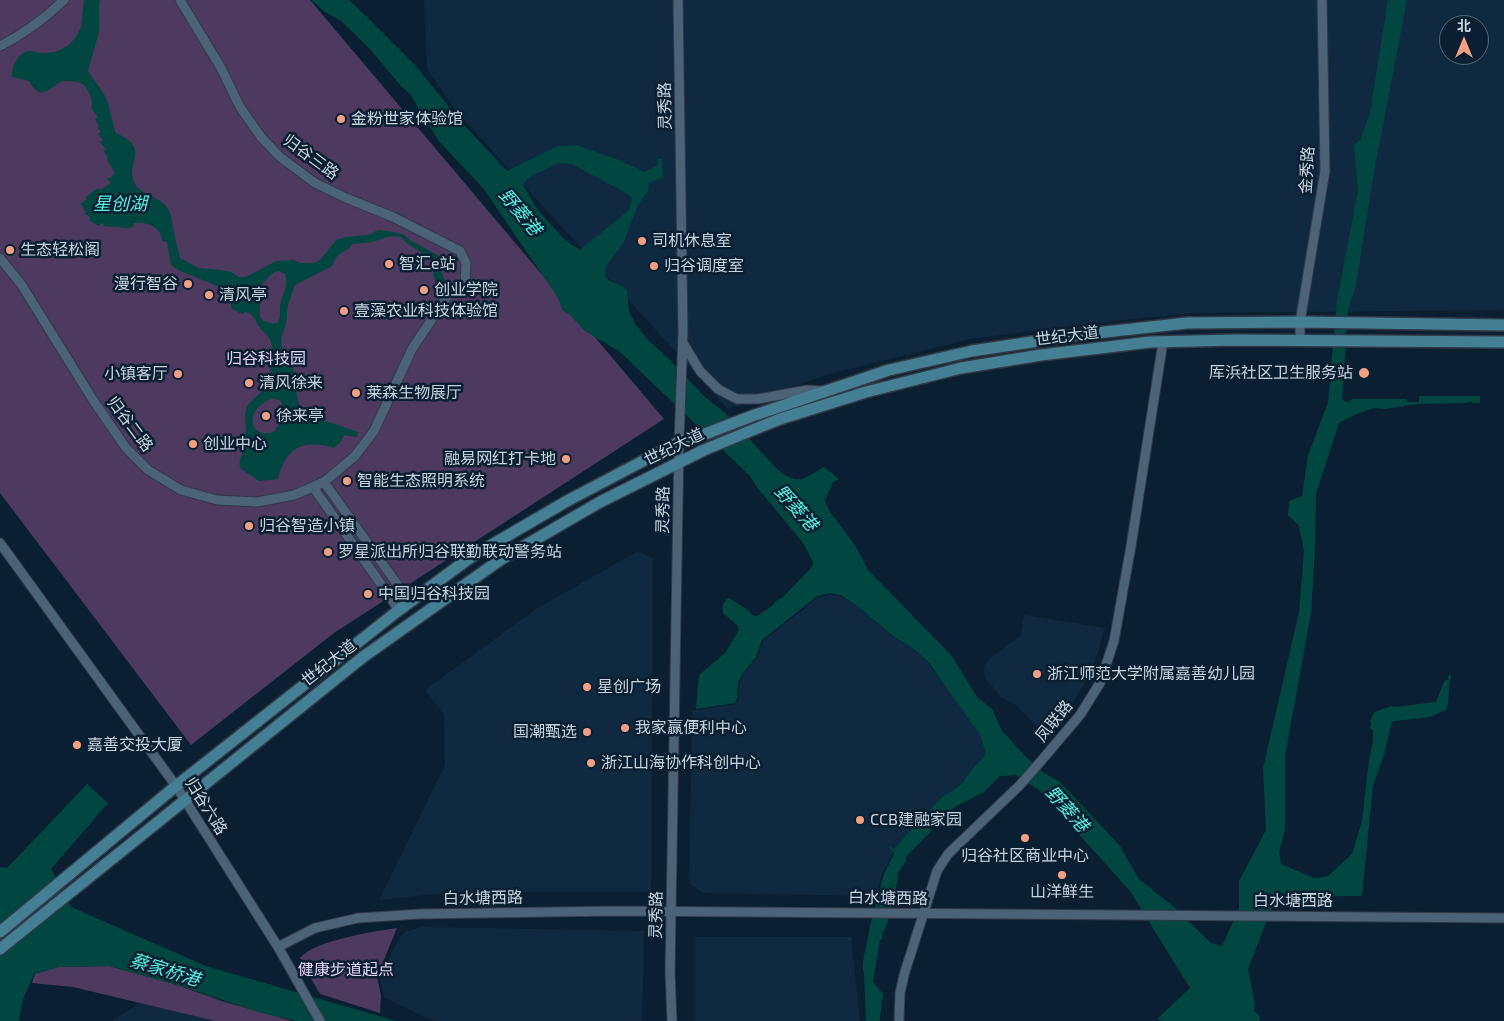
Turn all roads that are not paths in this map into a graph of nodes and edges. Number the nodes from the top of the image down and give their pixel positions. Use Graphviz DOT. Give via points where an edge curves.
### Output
graph roads {
  1 [pos="64,0"];
  2 [pos="180,0"];
  3 [pos="678,0"];
  4 [pos="1322,0"];
  5 [pos="0,46"];
  6 [pos="0,258"];
  7 [pos="465,283"];
  8 [pos="1300,322"];
  9 [pos="1504,325"];
  10 [pos="1300,340"];
  11 [pos="1163,342"];
  12 [pos="1504,342"];
  13 [pos="683,343"];
  14 [pos="825,392"];
  15 [pos="679,442"];
  16 [pos="679,462"];
  17 [pos="324,482"];
  18 [pos="313,488"];
  19 [pos="0,543"];
  20 [pos="410,602"];
  21 [pos="399,610"];
  22 [pos="176,786"];
  23 [pos="186,800"];
  24 [pos="671,911"];
  25 [pos="924,913"];
  26 [pos="1504,918"];
  27 [pos="0,932"];
  28 [pos="278,947"];
  29 [pos="0,950"];
  30 [pos="320,1021"];
  31 [pos="672,1021"];
  32 [pos="899,1021"];
  1 -- 5 [label="street" via="17,38"];
  2 -- 7 [label="street, 归谷三路" via="221,68 240,107 280,157 315,183 460,251 466,263"];
  3 -- 13 [label="street, 灵秀路"];
  4 -- 8 [label="street, 金秀路" via="1325,171"];
  6 -- 18 [label="street, 归谷二路" via="22,284 126,448 148,470 181,490 217,500 257,502"];
  7 -- 17 [label="street, 归谷二路" via="448,295 412,349 374,431 354,456"];
  8 -- 9 [label="main road, 世纪大道"];
  8 -- 10 [label="street, 金秀路"];
  8 -- 14 [label="main road, 世纪大道" via="1187,323 1078,335 972,351 889,370"];
  10 -- 11 [label="main road, 世纪大道"];
  10 -- 12 [label="main road, 世纪大道"];
  11 -- 16 [label="main road, 世纪大道" via="1041,355 961,368 866,392 780,419"];
  11 -- 25 [label="street, 凤联路" via="1114,641 1100,683 1080,715 1020,785 948,854 937,871"];
  13 -- 14 [label="street" via="700,371 718,388 737,399 758,399 807,390"];
  13 -- 15 [label="street, 灵秀路"];
  14 -- 15 [label="main road, 世纪大道"];
  15 -- 16 [label="street, 灵秀路"];
  15 -- 20 [label="main road, 世纪大道" via="567,501 472,558"];
  16 -- 23 [label="main road, 世纪大道" via="600,502 500,560 363,656"];
  16 -- 24 [label="street, 灵秀路"];
  17 -- 18 [label="street, 归谷二路"];
  17 -- 20 [label="street"];
  18 -- 21 [label="street"];
  19 -- 22 [label="street, 归谷六路"];
  20 -- 21 [label="main road, 世纪大道"];
  21 -- 22 [label="main road, 世纪大道"];
  22 -- 23 [label="street, 归谷六路"];
  22 -- 27 [label="main road, 世纪大道"];
  23 -- 28 [label="street, 归谷六路"];
  23 -- 29 [label="main road, 世纪大道"];
  24 -- 25 [label="street, 白水塘西路"];
  24 -- 28 [label="street, 白水塘西路" via="420,914 358,918 315,928"];
  24 -- 31 [label="street, 灵秀路"];
  25 -- 26 [label="street, 白水塘西路"];
  25 -- 32 [label="street, 凤联路" via="904,975"];
  28 -- 30 [label="street, 归谷六路"];
}
